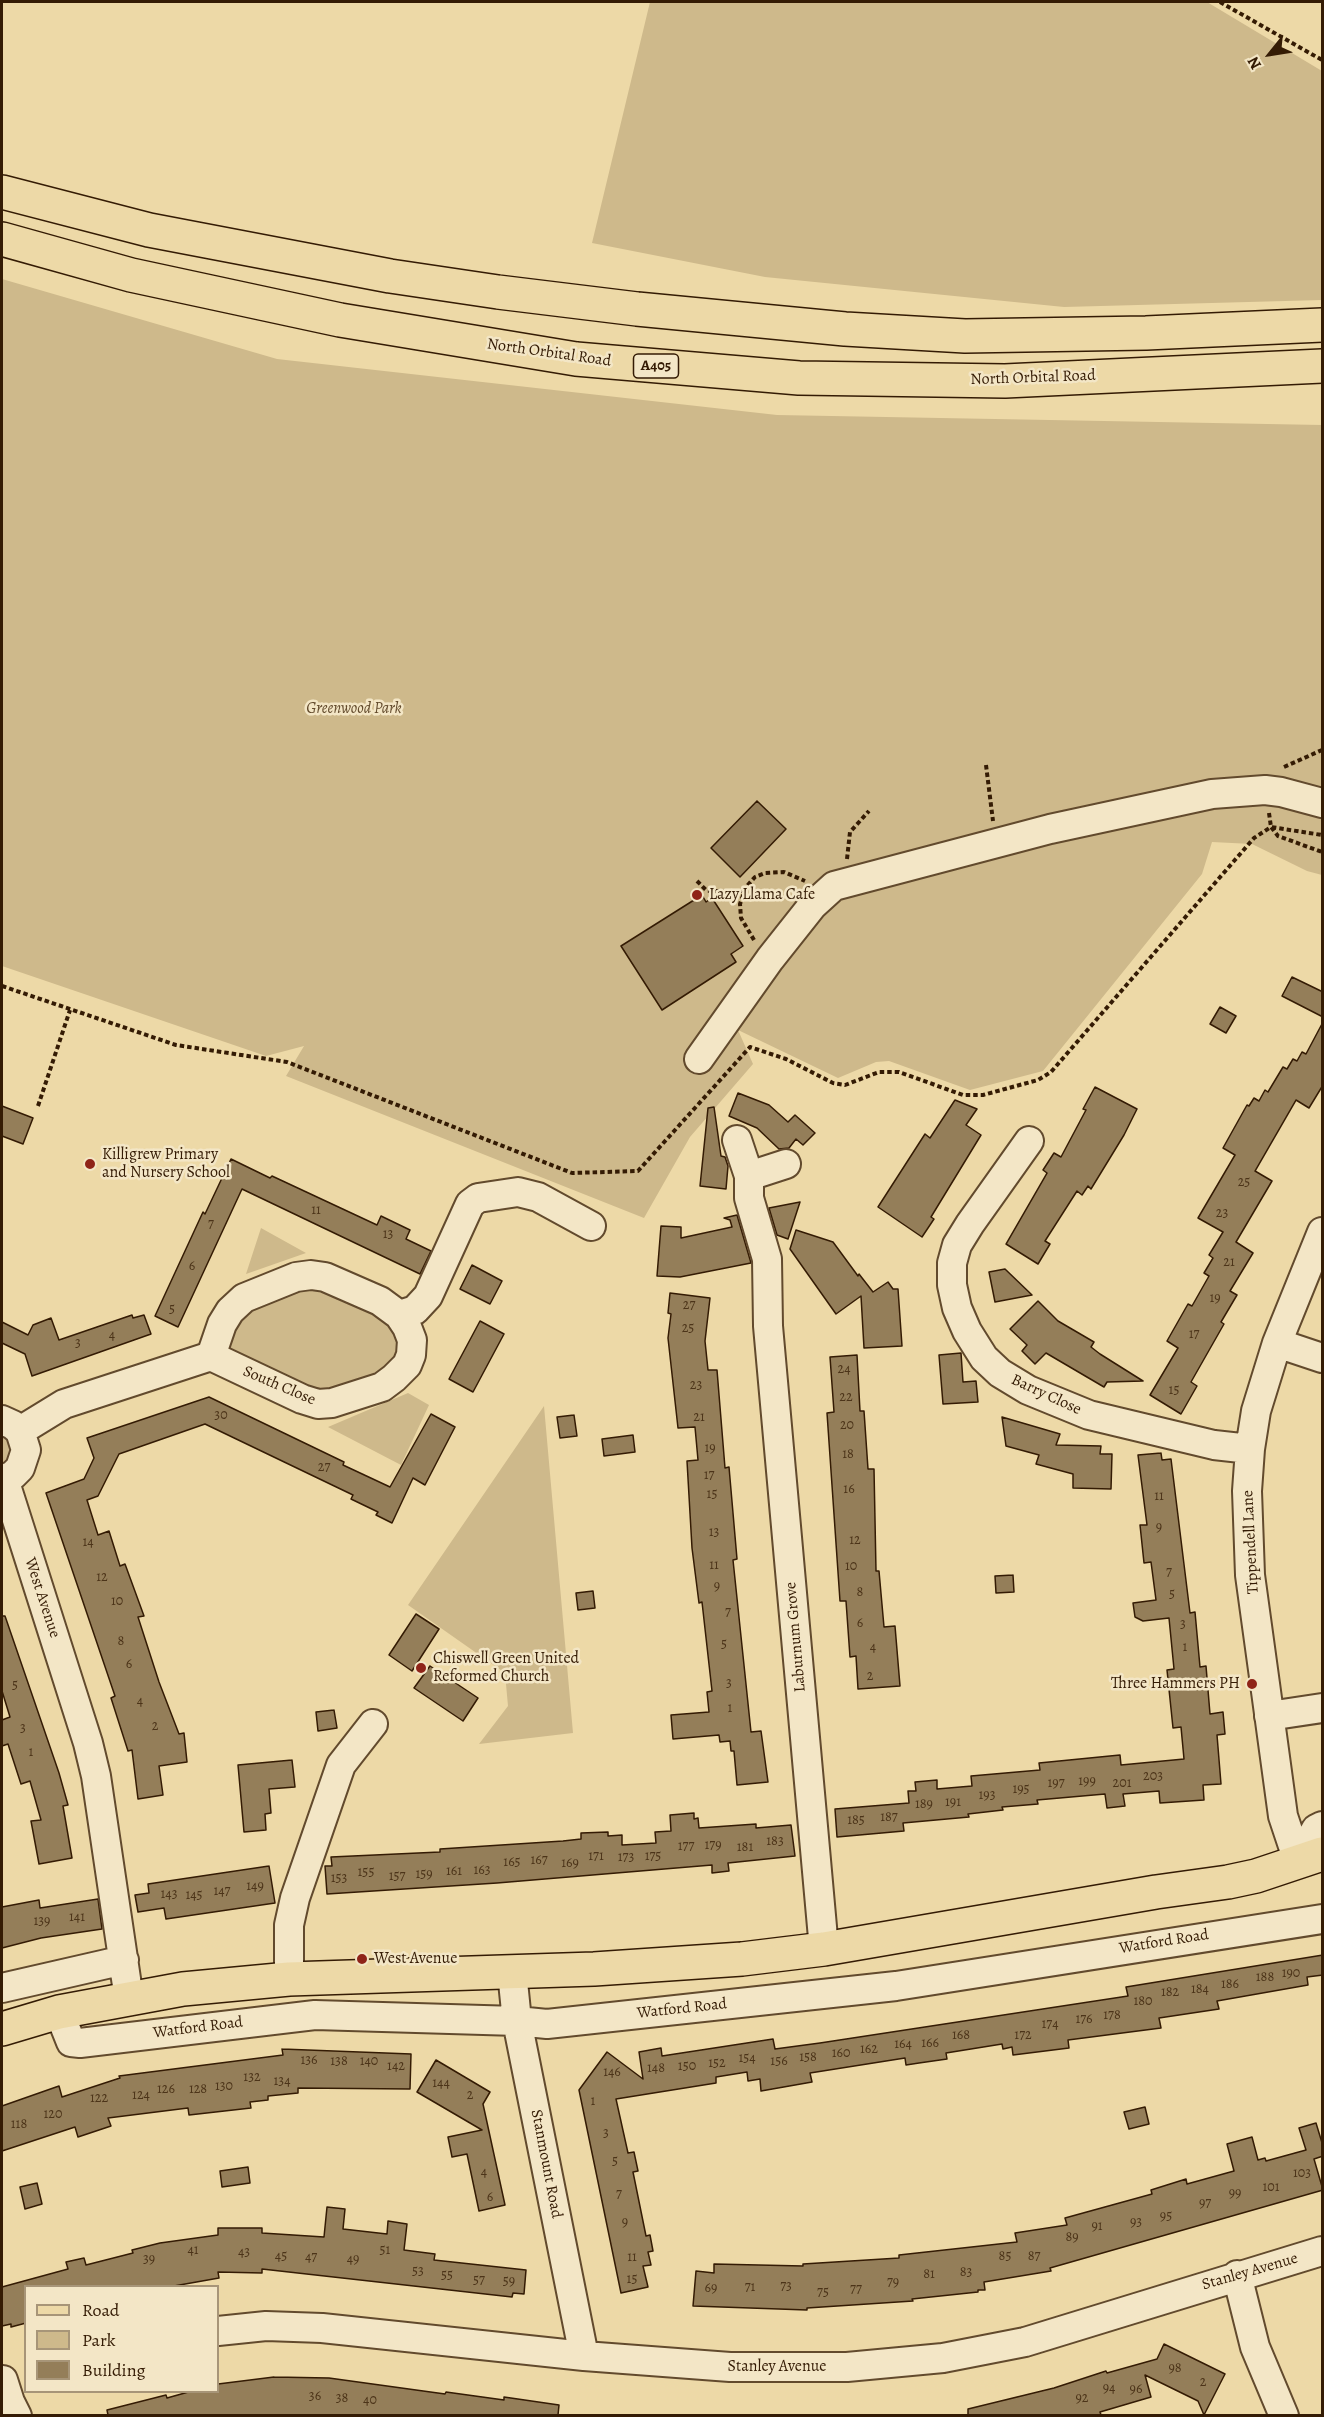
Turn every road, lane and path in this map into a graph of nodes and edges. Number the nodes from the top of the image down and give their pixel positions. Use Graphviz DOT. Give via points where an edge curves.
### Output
graph roads {
  1 [pos="1220,2"];
  2 [pos="1323,60"];
  3 [pos="2,192"];
  4 [pos="2,239"];
  5 [pos="1323,325"];
  6 [pos="1323,366"];
  7 [pos="986,765"];
  8 [pos="1323,803"];
  9 [pos="869,812"];
  10 [pos="994,830"];
  11 [pos="846,869"];
  12 [pos="697,881"];
  13 [pos="745,891"];
  14 [pos="824,893"];
  15 [pos="770,959"];
  16 [pos="70,1010"];
  17 [pos="699,1059"];
  18 [pos="38,1106"];
  19 [pos="737,1140"];
  20 [pos="1029,1141"];
  21 [pos="786,1164"];
  22 [pos="749,1176"];
  23 [pos="591,1226"];
  24 [pos="1323,1232"];
  25 [pos="399,1316"];
  26 [pos="1277,1342"];
  27 [pos="211,1356"];
  28 [pos="1323,1358"];
  29 [pos="11,1425"];
  30 [pos="1250,1449"];
  31 [pos="3,1480"];
  32 [pos="1323,1708"];
  33 [pos="1269,1716"];
  34 [pos="373,1724"];
  35 [pos="1323,1826"];
  36 [pos="1314,1863"];
  37 [pos="1323,1918"];
  38 [pos="824,1948"];
  39 [pos="124,1960"];
  40 [pos="512,1972"];
  41 [pos="289,1979"];
  42 [pos="2,1988"];
  43 [pos="129,1999"];
  44 [pos="59,2012"];
  45 [pos="518,2021"];
  46 [pos="2,2030"];
  47 [pos="1323,2251"];
  48 [pos="1237,2275"];
  49 [pos="219,2331"];
  50 [pos="584,2356"];
  51 [pos="10,2379"];
  52 [pos="17,2415"];
  53 [pos="1284,2415"];
  1 -- 2 [label="path"];
  3 -- 5 [label="main road" via="149,230 390,276 648,310 965,336"];
  4 -- 6 [label="main road, North Orbital Road / A405" via="131,275 340,320 576,359 799,378 1005,381"];
  7 -- 10 [label="path"];
  8 -- 14 [label="street" via="1266,790 1212,794 926,860 834,886"];
  9 -- 11 [label="path" via="850,832"];
  12 -- 13 [label="path" via="707,891"];
  13 -- 14 [label="path" via="765,873 784,872"];
  13 -- 15 [label="path" via="740,904 741,918"];
  14 -- 15 [label="street"];
  15 -- 17 [label="street"];
  16 -- 18 [label="path"];
  19 -- 22 [label="street, Laburnum Grove"];
  20 -- 30 [label="street, Barry Close" via="970,1224 951,1263 957,1308 984,1358 1028,1390 1089,1415 1214,1445"];
  21 -- 22 [label="street"];
  22 -- 38 [label="street, Laburnum Grove" via="749,1198 767,1259 768,1326"];
  23 -- 25 [label="street" via="538,1197 518,1192 478,1198 470,1204 428,1296 415,1310"];
  24 -- 26 [label="street, Tippendell Lane"];
  25 -- 27 [label="street, South Close" via="380,1301 325,1277 296,1277 244,1298 230,1311"];
  25 -- 27 [label="street, South Close" via="412,1340 408,1365 382,1387 332,1403 302,1400"];
  26 -- 28 [label="street"];
  26 -- 30 [label="street, Tippendell Lane" via="1256,1411"];
  27 -- 29 [label="street"];
  29 -- 31 [label="street" via="26,1450 13,1475"];
  30 -- 33 [label="street, Tippendell Lane" via="1250,1575"];
  31 -- 39 [label="street, West Avenue" via="88,1743"];
  32 -- 33 [label="street"];
  33 -- 36 [label="street, Tippendell Lane" via="1283,1816"];
  34 -- 41 [label="street" via="341,1765 295,1898 289,1925"];
  35 -- 36 [label="street" via="1316,1829"];
  36 -- 38 [label="main road" via="1228,1882"];
  37 -- 45 [label="street, Watford Road" via="896,1986 547,2024"];
  38 -- 40 [label="main road" via="742,1959"];
  39 -- 42 [label="street"];
  39 -- 43 [label="street, West Avenue"];
  40 -- 41 [label="main road"];
  40 -- 45 [label="street, Stanmount Road"];
  41 -- 43 [label="main road" via="183,1989"];
  43 -- 44 [label="main road"];
  44 -- 45 [label="street, Watford Road" via="71,2042 80,2043 315,2015"];
  44 -- 46 [label="main road"];
  45 -- 50 [label="street, Stanmount Road"];
  47 -- 48 [label="street, Stanley Avenue"];
  48 -- 50 [label="street, Stanley Avenue" via="1025,2342 942,2358 847,2367 730,2367"];
  48 -- 53 [label="street" via="1255,2347"];
  49 -- 50 [label="street, Stanley Avenue" via="266,2326 322,2328"];
  51 -- 52 [label="street" via="10,2402"];
}
